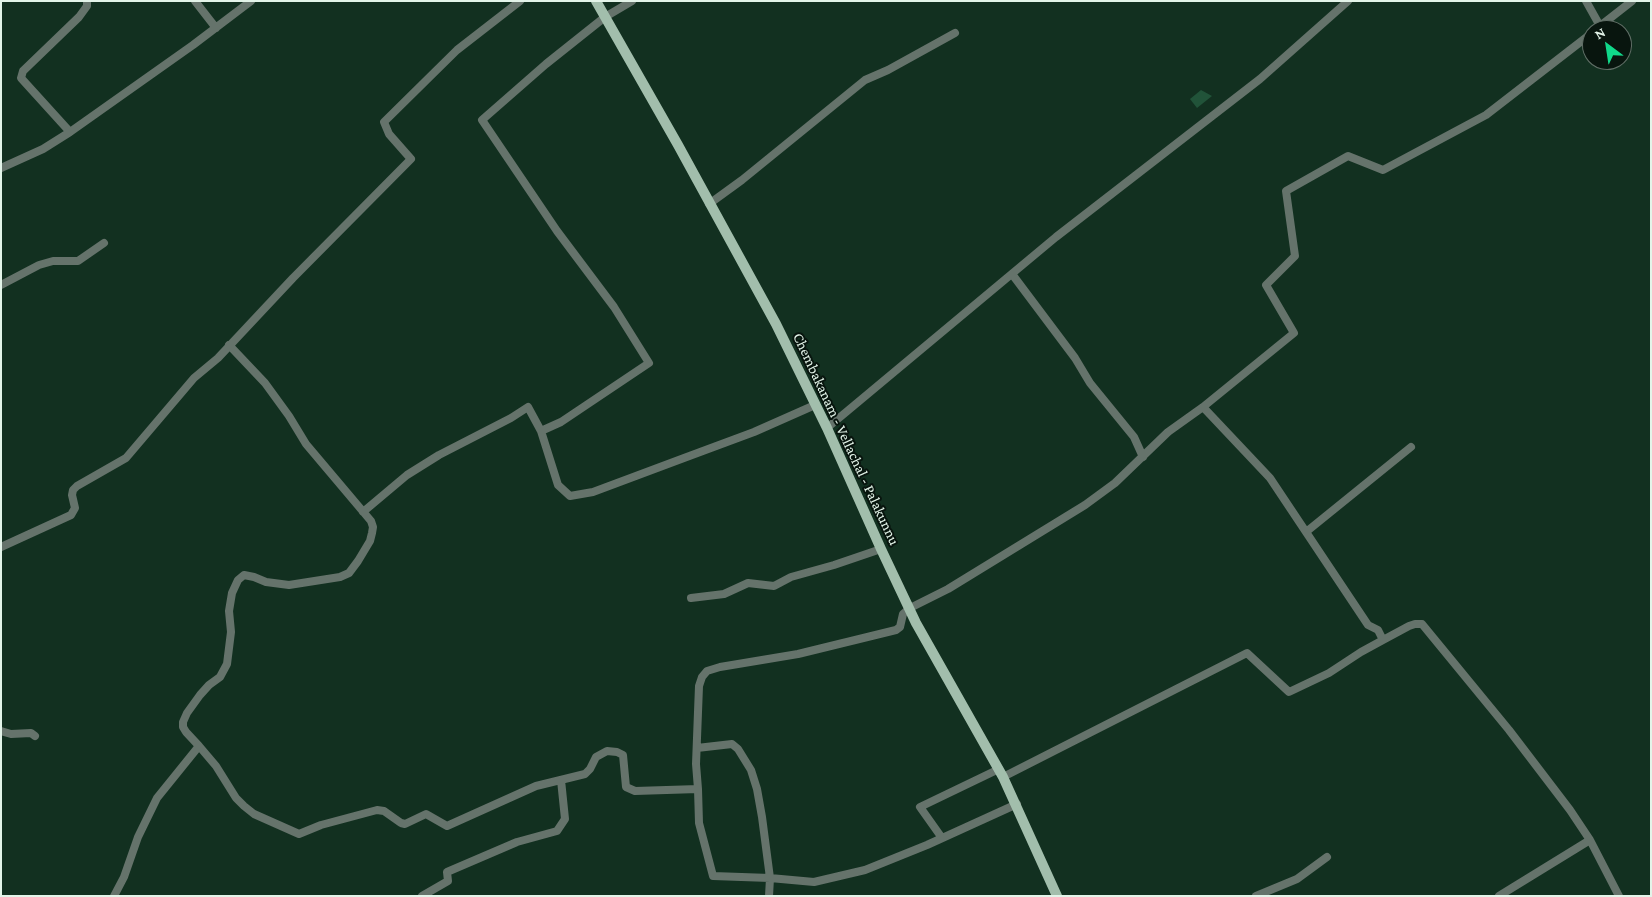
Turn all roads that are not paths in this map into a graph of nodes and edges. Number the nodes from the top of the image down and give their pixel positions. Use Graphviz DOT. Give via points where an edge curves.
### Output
graph roads {
  1 [pos="87,1"];
  2 [pos="195,1"];
  3 [pos="251,1"];
  4 [pos="520,1"];
  5 [pos="596,1"];
  6 [pos="632,1"];
  7 [pos="1348,1"];
  8 [pos="1586,1"];
  9 [pos="1632,1"];
  10 [pos="605,17"];
  11 [pos="1594,20"];
  12 [pos="1608,20"];
  13 [pos="216,28"];
  14 [pos="956,33"];
  15 [pos="1582,40"];
  16 [pos="70,132"];
  17 [pos="1,168"];
  18 [pos="709,204"];
  19 [pos="104,243"];
  20 [pos="1012,274"];
  21 [pos="1,285"];
  22 [pos="229,345"];
  23 [pos="815,405"];
  24 [pos="1203,407"];
  25 [pos="827,428"];
  26 [pos="541,431"];
  27 [pos="1412,447"];
  28 [pos="1143,457"];
  29 [pos="363,512"];
  30 [pos="1306,532"];
  31 [pos="1,547"];
  32 [pos="881,549"];
  33 [pos="691,598"];
  34 [pos="910,608"];
  35 [pos="1383,640"];
  36 [pos="1,731"];
  37 [pos="35,736"];
  38 [pos="200,746"];
  39 [pos="697,748"];
  40 [pos="1001,773"];
  41 [pos="561,780"];
  42 [pos="698,789"];
  43 [pos="1017,804"];
  44 [pos="942,838"];
  45 [pos="1590,840"];
  46 [pos="1327,857"];
  47 [pos="770,878"];
  48 [pos="114,896"];
  49 [pos="422,896"];
  50 [pos="769,896"];
  51 [pos="1057,896"];
  52 [pos="1256,896"];
  53 [pos="1499,896"];
  54 [pos="1619,896"];
  1 -- 16 [label="street" via="79,16 24,71 21,78"];
  2 -- 13 [label="street"];
  3 -- 13 [label="street"];
  4 -- 22 [label="street" via="457,50 384,122 389,134 411,159"];
  5 -- 10 [label="main road, Chembakanam - Vellachal - Palakunnu"];
  6 -- 10 [label="street"];
  7 -- 20 [label="street" via="1260,80"];
  8 -- 11 [label="street"];
  9 -- 12 [label="street"];
  10 -- 18 [label="main road, Chembakanam - Vellachal - Palakunnu"];
  10 -- 26 [label="street" via="482,120 557,231 614,307 649,363 561,422"];
  13 -- 16 [label="street"];
  14 -- 18 [label="street" via="865,80"];
  15 -- 24 [label="street" via="1486,115 1383,170 1348,156 1286,191 1295,256 1266,285 1294,333"];
  16 -- 17 [label="street" via="43,149"];
  18 -- 23 [label="main road, Chembakanam - Vellachal - Palakunnu" via="776,324"];
  19 -- 21 [label="street" via="78,261 53,261 40,265"];
  20 -- 25 [label="street"];
  20 -- 28 [label="street" via="1090,383 1134,437"];
  22 -- 29 [label="street" via="265,383 306,444"];
  22 -- 31 [label="street" via="194,378 126,458 72,490 74,508 71,515"];
  23 -- 25 [label="main road, Chembakanam - Vellachal - Palakunnu"];
  23 -- 26 [label="street" via="754,432 592,492 570,496 558,484"];
  24 -- 28 [label="street" via="1168,432"];
  24 -- 30 [label="street" via="1270,478"];
  25 -- 32 [label="main road, Chembakanam - Vellachal - Palakunnu"];
  26 -- 29 [label="street" via="528,407 407,475"];
  27 -- 30 [label="street"];
  28 -- 34 [label="street" via="1084,505 948,589"];
  29 -- 38 [label="street" via="371,521 372,533 349,573 289,584 244,576 238,580 229,611 231,632 227,664 220,676 200,695 183,722 186,732"];
  30 -- 35 [label="street" via="1368,625 1378,630"];
  32 -- 33 [label="street" via="774,586 748,584 724,594"];
  32 -- 34 [label="main road, Chembakanam - Vellachal - Palakunnu"];
  34 -- 39 [label="street" via="903,614 896,630 798,654 707,671 699,686"];
  34 -- 40 [label="main road, Chembakanam - Vellachal - Palakunnu" via="925,642"];
  35 -- 40 [label="street" via="1290,692 1247,653"];
  35 -- 45 [label="street" via="1409,626 1422,624 1509,730"];
  36 -- 37 [label="street"];
  38 -- 41 [label="street" via="244,806 254,814 300,834 320,825 377,810 384,810 405,824 426,814 448,826 536,786"];
  38 -- 48 [label="street" via="157,798"];
  39 -- 42 [label="street"];
  39 -- 47 [label="street" via="732,744 751,770 757,789"];
  40 -- 43 [label="main road, Chembakanam - Vellachal - Palakunnu"];
  40 -- 44 [label="street" via="920,807"];
  41 -- 42 [label="street" via="585,774 596,757 607,751 623,755 626,787 634,792"];
  41 -- 49 [label="street" via="565,819 557,831 517,842 447,872 448,881"];
  42 -- 47 [label="street" via="699,823 714,876"];
  43 -- 44 [label="street"];
  43 -- 51 [label="main road, Chembakanam - Vellachal - Palakunnu"];
  44 -- 47 [label="street" via="865,870 823,880"];
  45 -- 53 [label="street"];
  45 -- 54 [label="street"];
  46 -- 52 [label="street" via="1297,878"];
  47 -- 50 [label="street"];
}
